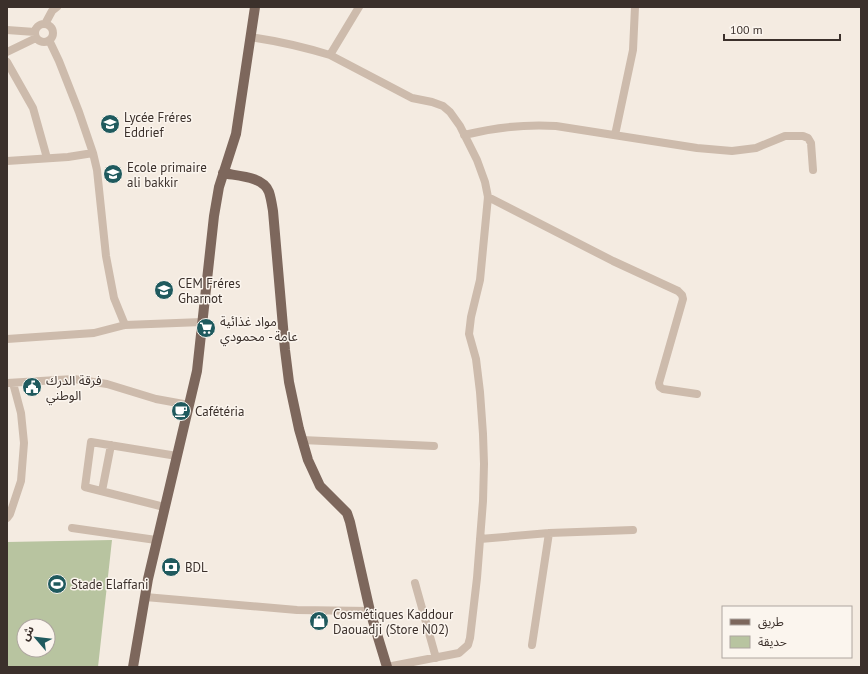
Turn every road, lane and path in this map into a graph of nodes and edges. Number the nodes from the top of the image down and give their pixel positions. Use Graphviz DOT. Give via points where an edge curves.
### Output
graph roads {
  1 [pos="57,7"];
  2 [pos="255,7"];
  3 [pos="359,7"];
  4 [pos="635,7"];
  5 [pos="45,24"];
  6 [pos="7,30"];
  7 [pos="36,35"];
  8 [pos="250,37"];
  9 [pos="49,40"];
  10 [pos="7,52"];
  11 [pos="330,55"];
  12 [pos="7,62"];
  13 [pos="464,135"];
  14 [pos="615,135"];
  15 [pos="93,154"];
  16 [pos="47,158"];
  17 [pos="7,161"];
  18 [pos="812,170"];
  19 [pos="223,173"];
  20 [pos="488,197"];
  21 [pos="202,322"];
  22 [pos="125,325"];
  23 [pos="7,339"];
  24 [pos="10,383"];
  25 [pos="697,394"];
  26 [pos="189,405"];
  27 [pos="302,440"];
  28 [pos="111,445"];
  29 [pos="434,446"];
  30 [pos="177,456"];
  31 [pos="102,491"];
  32 [pos="164,507"];
  33 [pos="7,518"];
  34 [pos="72,528"];
  35 [pos="633,530"];
  36 [pos="549,533"];
  37 [pos="480,539"];
  38 [pos="156,540"];
  39 [pos="415,583"];
  40 [pos="145,597"];
  41 [pos="370,611"];
  42 [pos="532,645"];
  43 [pos="436,658"];
  44 [pos="134,667"];
  45 [pos="387,667"];
  1 -- 5 [label="street"];
  2 -- 8 [label="main road"];
  3 -- 11 [label="street"];
  4 -- 14 [label="street" via="633,50"];
  5 -- 7 [label="street" via="37,27"];
  5 -- 9 [label="street" via="50,27 52,33"];
  6 -- 7 [label="street"];
  7 -- 9 [label="street" via="41,41"];
  7 -- 10 [label="street"];
  8 -- 11 [label="street" via="307,47"];
  8 -- 19 [label="main road" via="236,134"];
  9 -- 15 [label="street" via="79,112"];
  11 -- 13 [label="street" via="412,98 443,106 450,112"];
  12 -- 16 [label="street" via="34,108"];
  13 -- 14 [label="street" via="492,128 539,125"];
  13 -- 20 [label="street" via="477,160"];
  14 -- 18 [label="street" via="732,152 756,148 786,136 803,136 811,142"];
  15 -- 16 [label="street"];
  15 -- 22 [label="street" via="106,256 114,298"];
  16 -- 17 [label="street"];
  19 -- 21 [label="main road" via="214,216"];
  19 -- 27 [label="main road" via="255,180 269,191 289,382"];
  20 -- 25 [label="street" via="682,294 683,299 659,382 663,389"];
  20 -- 37 [label="street" via="480,280 469,334 476,359 483,434"];
  21 -- 22 [label="street"];
  21 -- 26 [label="main road" via="198,371"];
  22 -- 23 [label="street" via="94,333"];
  24 -- 26 [label="street" via="74,379 107,384 156,399"];
  24 -- 33 [label="street" via="21,413 24,443 21,481"];
  26 -- 30 [label="main road"];
  27 -- 29 [label="street"];
  27 -- 41 [label="main road" via="320,486 347,513"];
  28 -- 30 [label="street"];
  28 -- 31 [label="street"];
  28 -- 31 [label="street" via="91,442 85,487"];
  30 -- 32 [label="main road"];
  31 -- 32 [label="street"];
  32 -- 38 [label="main road"];
  34 -- 38 [label="street"];
  35 -- 36 [label="street"];
  36 -- 37 [label="street"];
  36 -- 42 [label="street"];
  37 -- 43 [label="street" via="468,645 459,653"];
  38 -- 40 [label="main road"];
  39 -- 43 [label="street"];
  40 -- 41 [label="street" via="297,610"];
  40 -- 44 [label="main road"];
  41 -- 45 [label="main road"];
  43 -- 45 [label="street"];
}
